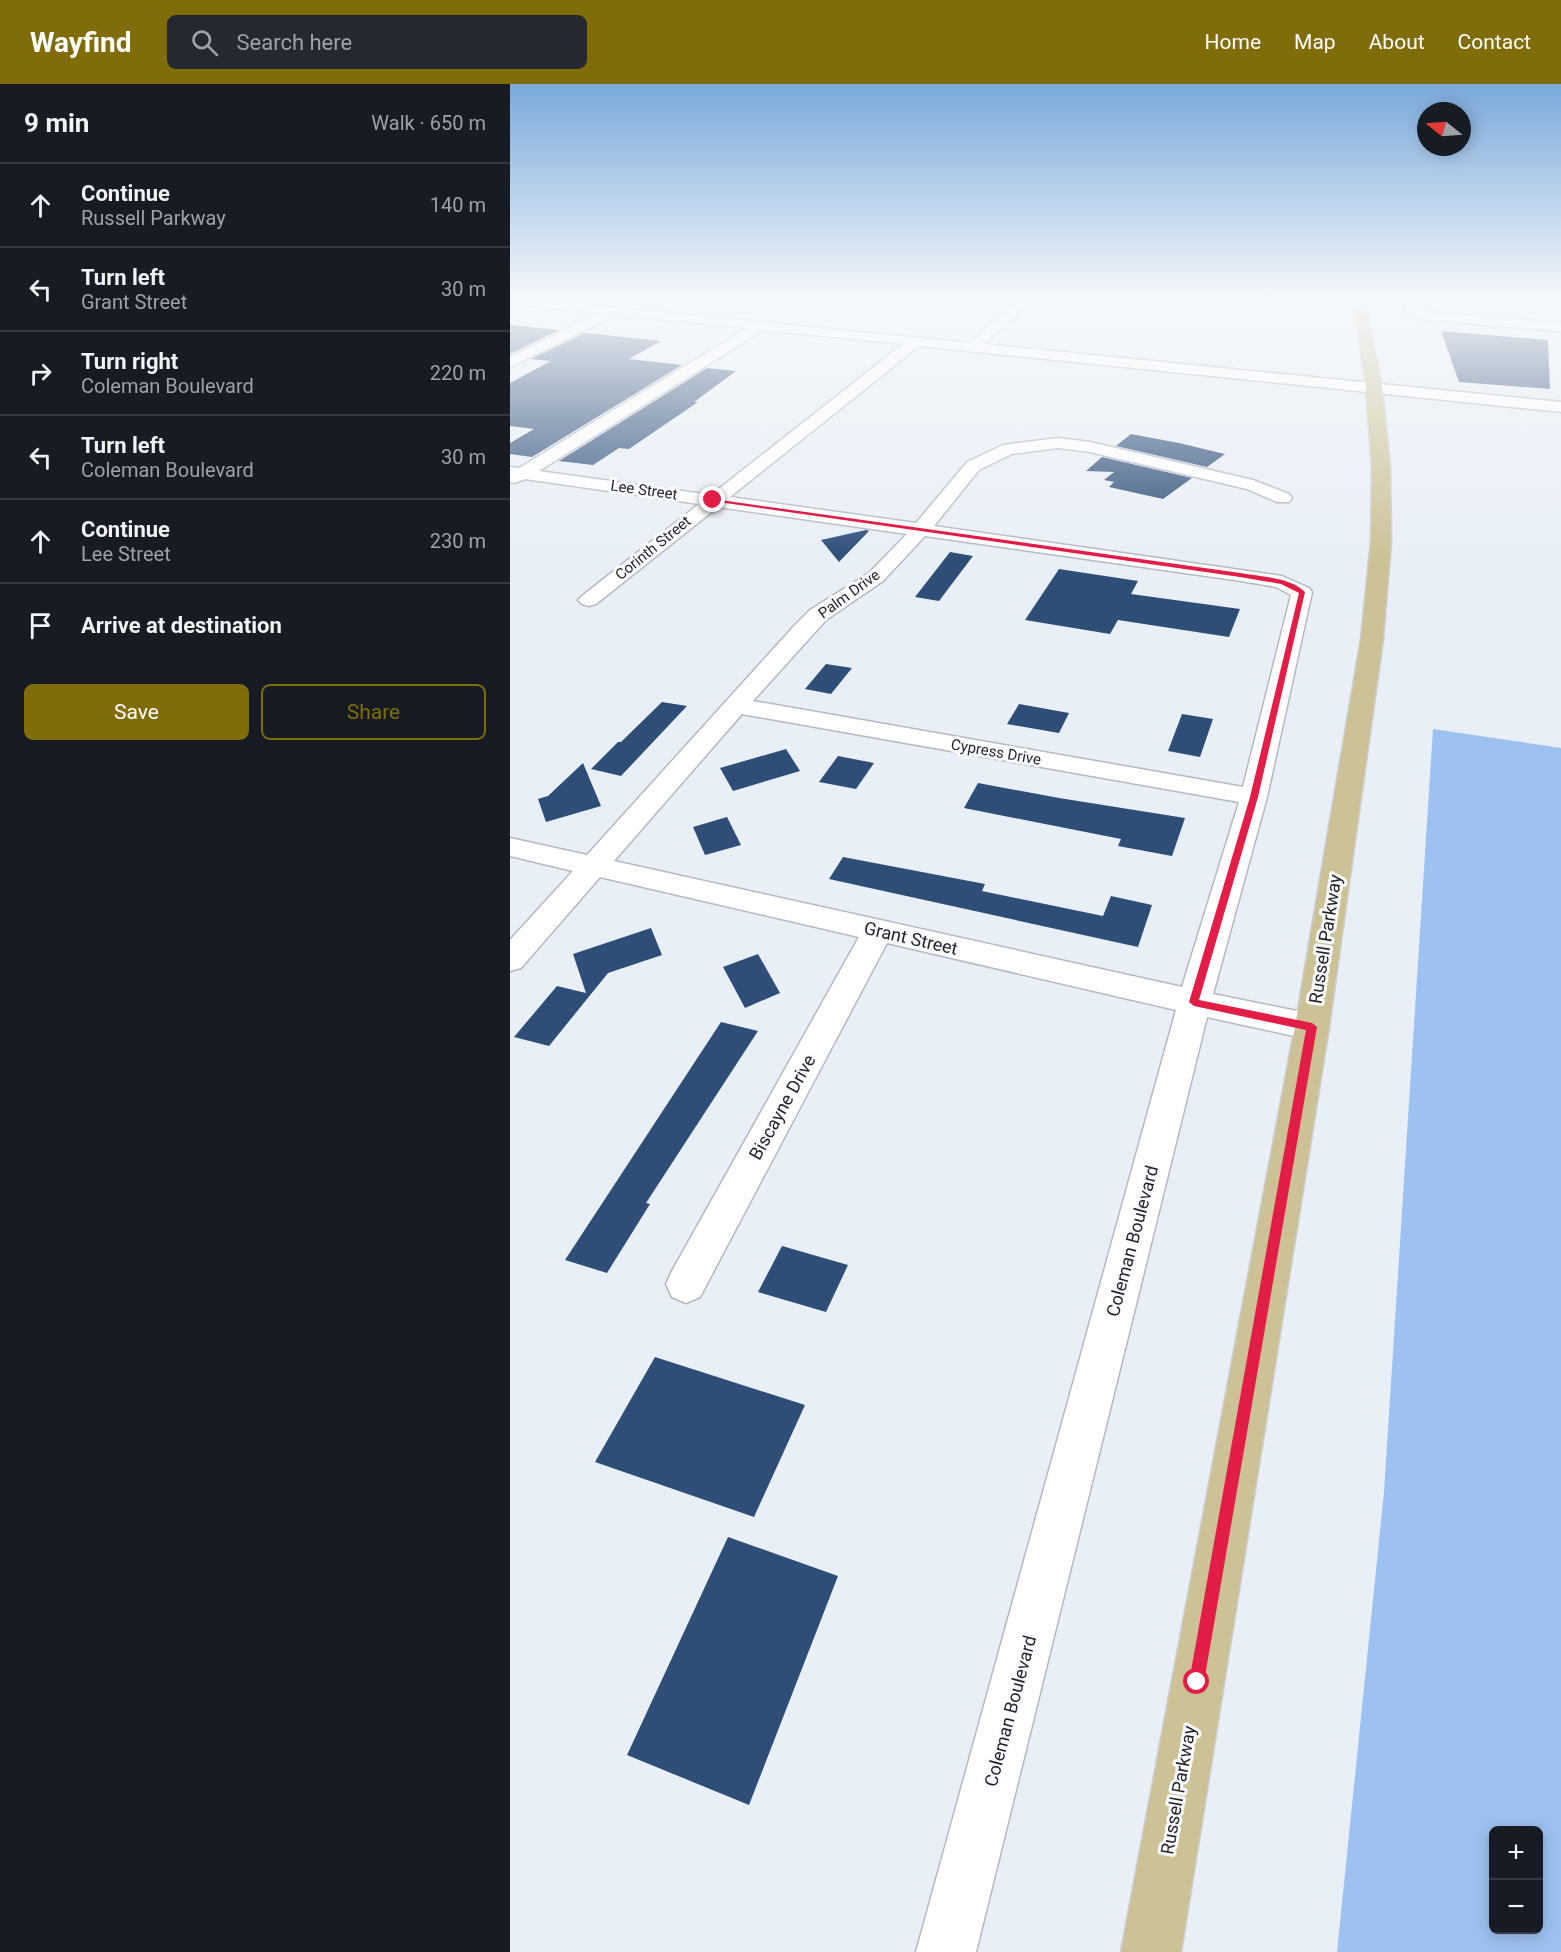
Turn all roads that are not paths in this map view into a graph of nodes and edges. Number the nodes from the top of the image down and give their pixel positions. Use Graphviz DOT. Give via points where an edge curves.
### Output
graph roads {
  1 [pos="665,384"];
  2 [pos="861,384"];
  3 [pos="1338,384"];
  4 [pos="1374,384"];
  5 [pos="1374,388"];
  6 [pos="1561,407"];
  7 [pos="514,475"];
  8 [pos="1283,498"];
  9 [pos="713,500"];
  10 [pos="921,530"];
  11 [pos="1240,575"];
  12 [pos="589,600"];
  13 [pos="738,706"];
  14 [pos="1254,797"];
  15 [pos="510,847"];
  16 [pos="594,866"];
  17 [pos="878,931"];
  18 [pos="510,960"];
  19 [pos="1194,1002"];
  20 [pos="1312,1027"];
  21 [pos="686,1284"];
  22 [pos="946,1952"];
  23 [pos="1151,1952"];
  1 -- 7 [label="street"];
  2 -- 9 [label="street, Corinth Street"];
  3 -- 5 [label="street"];
  4 -- 5 [label="main road, Russell Parkway"];
  5 -- 6 [label="street"];
  5 -- 20 [label="main road, Russell Parkway" via="1381,467 1381,542 1372,639"];
  7 -- 9 [label="street, Lee Street"];
  8 -- 10 [label="street, Palm Drive" via="1253,485 1090,447 1031,445 991,456 973,466"];
  9 -- 10 [label="street, Lee Street"];
  9 -- 12 [label="street, Corinth Street"];
  10 -- 11 [label="street, Lee Street"];
  10 -- 13 [label="street, Palm Drive" via="876,577 818,615"];
  11 -- 14 [label="street, Coleman Boulevard" via="1282,582 1302,592"];
  13 -- 14 [label="street, Cypress Drive"];
  13 -- 16 [label="street, Palm Drive"];
  14 -- 19 [label="street, Coleman Boulevard"];
  15 -- 16 [label="street, Grant Street"];
  16 -- 17 [label="street, Grant Street"];
  16 -- 18 [label="street, Palm Drive"];
  17 -- 19 [label="street, Grant Street"];
  17 -- 21 [label="street, Biscayne Drive"];
  19 -- 20 [label="street, Grant Street"];
  19 -- 22 [label="street, Coleman Boulevard"];
  20 -- 23 [label="main road, Russell Parkway"];
}
